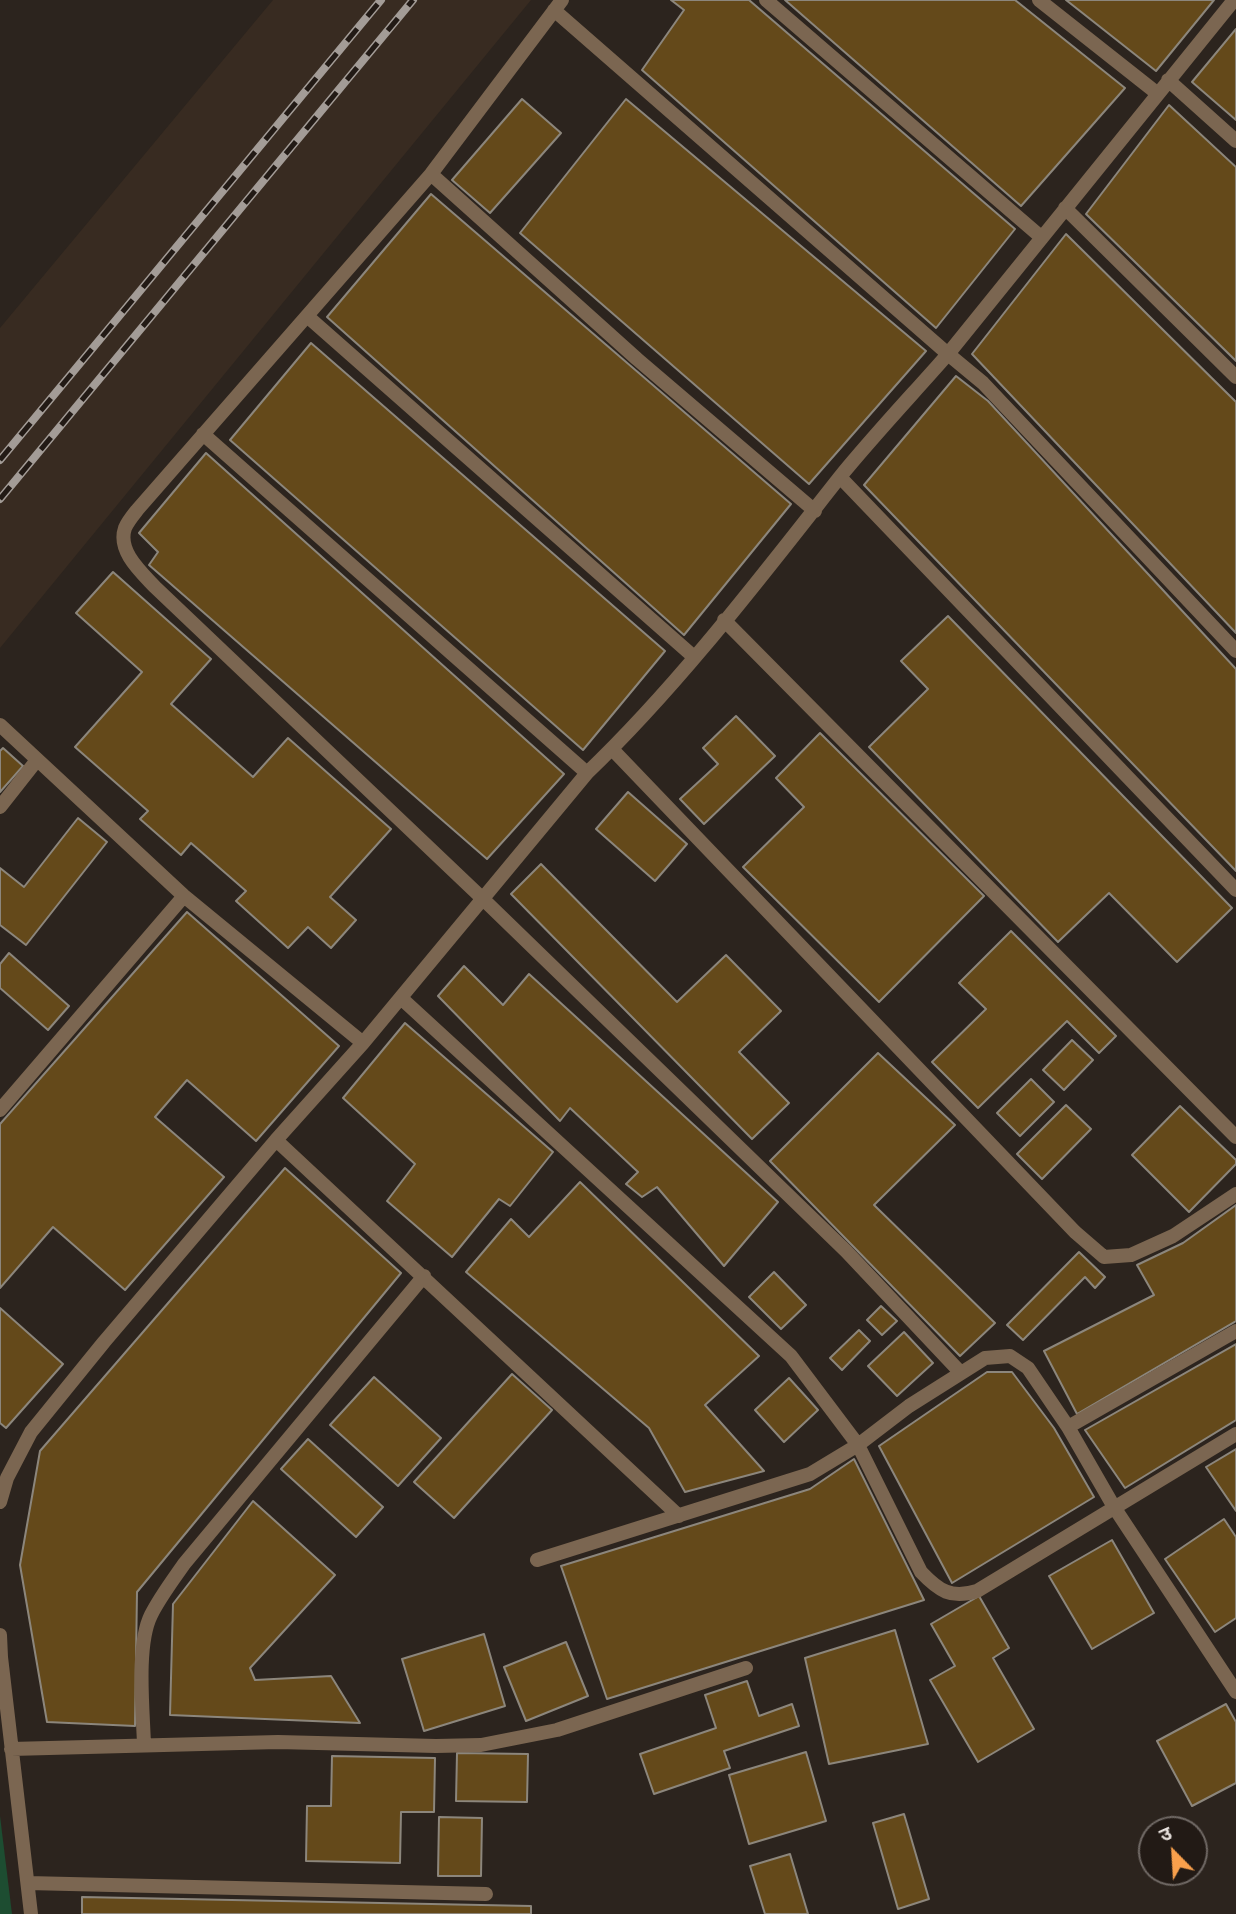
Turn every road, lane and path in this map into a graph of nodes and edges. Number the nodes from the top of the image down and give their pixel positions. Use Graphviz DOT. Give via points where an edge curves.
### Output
graph roads {
  1 [pos="766,0"];
  2 [pos="1039,0"];
  3 [pos="1234,0"];
  4 [pos="558,5"];
  5 [pos="1168,80"];
  6 [pos="1158,94"];
  7 [pos="1236,141"];
  8 [pos="431,174"];
  9 [pos="1066,208"];
  10 [pos="1041,237"];
  11 [pos="307,316"];
  12 [pos="948,354"];
  13 [pos="1236,377"];
  14 [pos="203,434"];
  15 [pos="841,477"];
  16 [pos="815,511"];
  17 [pos="724,620"];
  18 [pos="1236,651"];
  19 [pos="694,657"];
  20 [pos="0,726"];
  21 [pos="612,749"];
  22 [pos="37,760"];
  23 [pos="587,773"];
  24 [pos="0,807"];
  25 [pos="1236,890"];
  26 [pos="184,896"];
  27 [pos="483,899"];
  28 [pos="401,998"];
  29 [pos="363,1043"];
  30 [pos="0,1110"];
  31 [pos="1236,1137"];
  32 [pos="276,1140"];
  33 [pos="1236,1194"];
  34 [pos="424,1276"];
  35 [pos="1236,1331"];
  36 [pos="961,1373"];
  37 [pos="1068,1427"];
  38 [pos="1236,1434"];
  39 [pos="858,1445"];
  40 [pos="0,1502"];
  41 [pos="1114,1507"];
  42 [pos="679,1516"];
  43 [pos="537,1560"];
  44 [pos="0,1635"];
  45 [pos="746,1668"];
  46 [pos="1236,1692"];
  47 [pos="144,1745"];
  48 [pos="11,1749"];
  49 [pos="28,1883"];
  50 [pos="486,1894"];
  51 [pos="31,1914"];
  1 -- 10 [label="street"];
  2 -- 6 [label="street"];
  3 -- 5 [label="street"];
  4 -- 8 [label="street"];
  4 -- 12 [label="street"];
  5 -- 6 [label="street"];
  5 -- 7 [label="street"];
  6 -- 9 [label="street"];
  8 -- 11 [label="street"];
  8 -- 16 [label="street"];
  9 -- 10 [label="street"];
  9 -- 13 [label="street"];
  10 -- 12 [label="street"];
  11 -- 14 [label="street"];
  11 -- 19 [label="street"];
  12 -- 15 [label="street"];
  12 -- 18 [label="street" via="984,383"];
  14 -- 23 [label="street"];
  14 -- 27 [label="street" via="124,529 125,548 133,563"];
  15 -- 16 [label="street"];
  15 -- 25 [label="street"];
  16 -- 17 [label="street"];
  17 -- 19 [label="street"];
  17 -- 31 [label="street"];
  19 -- 21 [label="street"];
  20 -- 22 [label="street"];
  21 -- 23 [label="street"];
  21 -- 33 [label="street" via="1104,1257 1131,1255 1173,1236"];
  22 -- 24 [label="street"];
  22 -- 26 [label="street"];
  23 -- 27 [label="street"];
  26 -- 29 [label="street"];
  26 -- 30 [label="street"];
  27 -- 28 [label="street"];
  27 -- 36 [label="street" via="846,1251"];
  28 -- 29 [label="street"];
  28 -- 39 [label="street" via="791,1356"];
  29 -- 32 [label="street"];
  32 -- 34 [label="street"];
  32 -- 40 [label="street" via="31,1432"];
  34 -- 42 [label="street"];
  34 -- 47 [label="street" via="184,1564 150,1616 143,1658"];
  35 -- 37 [label="street"];
  36 -- 37 [label="street" via="985,1358 1010,1356 1028,1368"];
  36 -- 39 [label="street"];
  37 -- 41 [label="street"];
  38 -- 41 [label="street"];
  39 -- 41 [label="street" via="922,1572 946,1593 962,1596 977,1591"];
  39 -- 42 [label="street" via="810,1474"];
  41 -- 46 [label="street"];
  42 -- 43 [label="street"];
  44 -- 48 [label="street"];
  45 -- 47 [label="street" via="557,1730 481,1745"];
  47 -- 48 [label="street"];
  48 -- 49 [label="street"];
  49 -- 50 [label="street"];
  49 -- 51 [label="street"];
}
